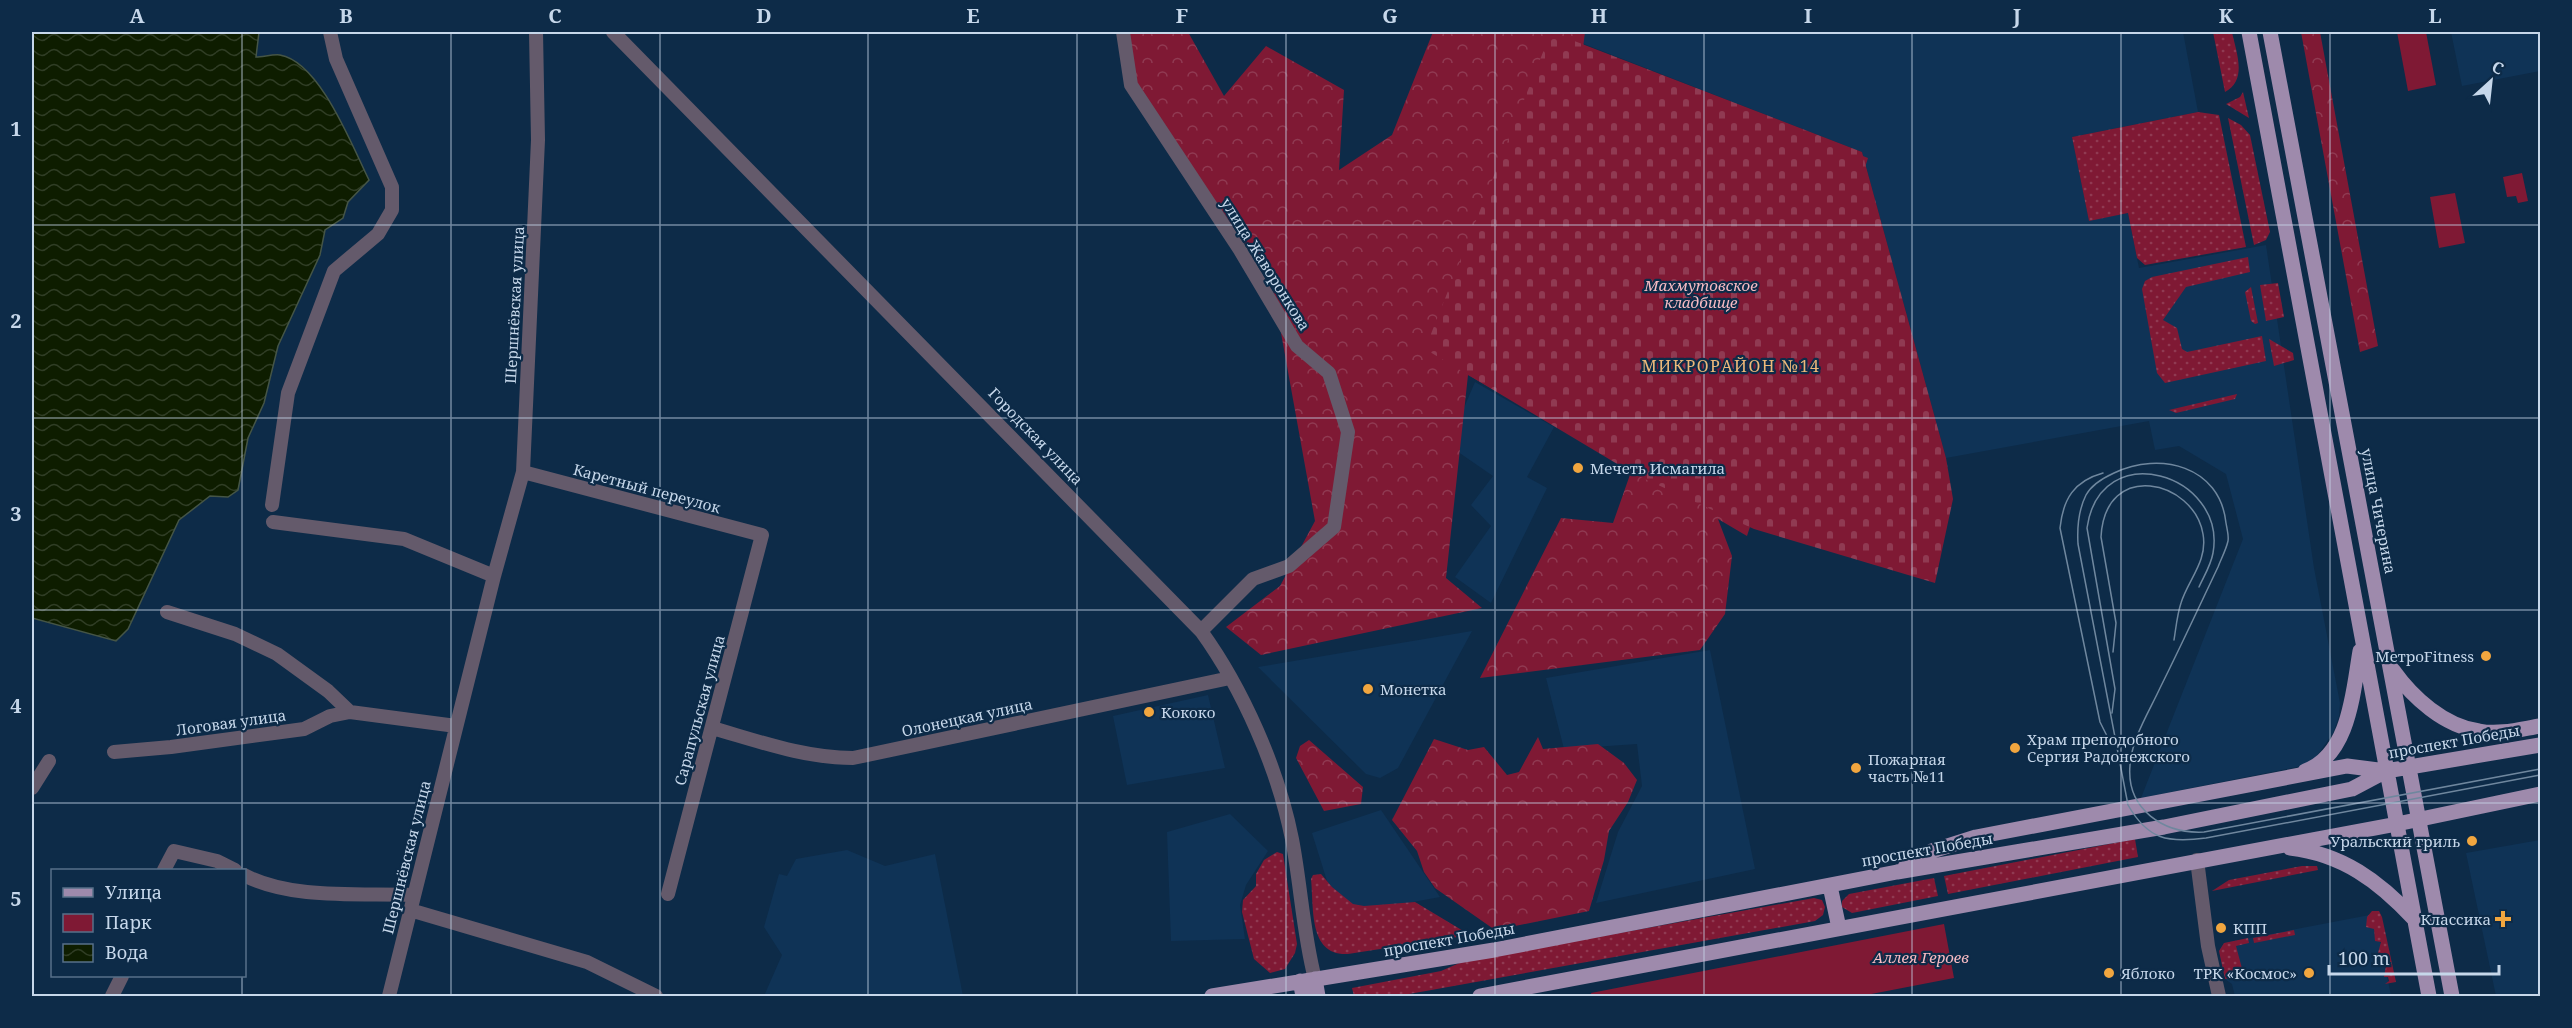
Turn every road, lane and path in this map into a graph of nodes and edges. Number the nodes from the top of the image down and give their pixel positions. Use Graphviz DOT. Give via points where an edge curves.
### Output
graph roads {
  1 [pos="330,32"];
  2 [pos="536,32"];
  3 [pos="613,32"];
  4 [pos="1123,32"];
  5 [pos="2249,32"];
  6 [pos="2270,32"];
  7 [pos="2310,239"];
  8 [pos="2291,244"];
  9 [pos="523,472"];
  10 [pos="272,505"];
  11 [pos="273,522"];
  12 [pos="762,535"];
  13 [pos="494,576"];
  14 [pos="167,612"];
  15 [pos="1201,631"];
  16 [pos="2362,643"];
  17 [pos="2390,665"];
  18 [pos="1230,678"];
  19 [pos="350,712"];
  20 [pos="456,726"];
  21 [pos="2541,726"];
  22 [pos="712,728"];
  23 [pos="2541,745"];
  24 [pos="114,752"];
  25 [pos="49,761"];
  26 [pos="2408,766"];
  27 [pos="2386,771"];
  28 [pos="2291,777"];
  29 [pos="32,788"];
  30 [pos="2541,794"];
  31 [pos="2418,820"];
  32 [pos="2397,824"];
  33 [pos="2272,845"];
  34 [pos="2197,860"];
  35 [pos="165,869"];
  36 [pos="233,869"];
  37 [pos="1897,872"];
  38 [pos="246,876"];
  39 [pos="1830,886"];
  40 [pos="668,894"];
  41 [pos="413,895"];
  42 [pos="410,910"];
  43 [pos="2415,920"];
  44 [pos="1839,928"];
  45 [pos="121,977"];
  46 [pos="1306,986"];
  47 [pos="112,996"];
  48 [pos="389,996"];
  49 [pos="656,996"];
  50 [pos="1212,996"];
  51 [pos="1318,996"];
  52 [pos="1480,996"];
  53 [pos="2219,996"];
  54 [pos="2429,996"];
  55 [pos="2452,996"];
  1 -- 10 [label="street" via="336,59 392,187 392,210 378,234 334,271 288,393"];
  2 -- 9 [label="street, Шершнёвская улица" via="538,140"];
  3 -- 15 [label="street, Городская улица"];
  4 -- 15 [label="street, улица Жаворонкова" via="1131,85 1240,250 1297,346 1329,373 1348,432 1334,527 1289,566 1253,579"];
  5 -- 8 [label="main road"];
  6 -- 7 [label="main road, улица Чичерина"];
  7 -- 8 [label="main road"];
  7 -- 17 [label="main road, улица Чичерина"];
  8 -- 16 [label="main road"];
  9 -- 12 [label="street, Каретный переулок"];
  9 -- 13 [label="street, Шершнёвская улица"];
  11 -- 13 [label="street" via="404,539"];
  12 -- 22 [label="street, Сарапульская улица"];
  13 -- 20 [label="street, Шершнёвская улица"];
  14 -- 19 [label="street" via="235,634 277,654"];
  15 -- 18 [label="street, Городская улица"];
  16 -- 27 [label="main road"];
  16 -- 28 [label="main road" via="2346,722 2334,748 2318,765"];
  17 -- 21 [label="main road" via="2414,697 2462,726 2480,732"];
  17 -- 26 [label="main road, улица Чичерина"];
  18 -- 22 [label="street, Олонецкая улица" via="853,758 800,753"];
  18 -- 46 [label="street, Городская улица" via="1279,789 1292,839 1305,942"];
  19 -- 20 [label="street"];
  19 -- 24 [label="street, Логовая улица" via="330,716 304,729"];
  20 -- 41 [label="street, Шершнёвская улица"];
  22 -- 40 [label="street, Сарапульская улица"];
  23 -- 26 [label="main road, проспект Победы"];
  25 -- 29 [label="street"];
  26 -- 27 [label="main road, проспект Победы"];
  26 -- 31 [label="main road, улица Чичерина"];
  27 -- 28 [label="main road" via="2347,766"];
  27 -- 32 [label="main road"];
  27 -- 37 [label="main road, проспект Победы" via="2352,789 2146,830"];
  28 -- 37 [label="main road" via="1976,837 1932,850"];
  30 -- 31 [label="main road"];
  31 -- 32 [label="main road"];
  31 -- 55 [label="main road, улица Чичерина"];
  32 -- 33 [label="main road"];
  32 -- 43 [label="main road"];
  33 -- 34 [label="main road"];
  33 -- 43 [label="main road" via="2316,851 2347,864 2394,897"];
  34 -- 44 [label="main road"];
  34 -- 53 [label="street"];
  35 -- 36 [label="street" via="174,851"];
  37 -- 39 [label="main road, проспект Победы"];
  38 -- 41 [label="street" via="264,886 294,891"];
  39 -- 44 [label="main road"];
  39 -- 46 [label="main road, проспект Победы"];
  41 -- 42 [label="street, Шершнёвская улица"];
  42 -- 48 [label="street, Шершнёвская улица"];
  42 -- 49 [label="street" via="587,962"];
  43 -- 54 [label="main road"];
  44 -- 52 [label="main road"];
  45 -- 47 [label="street"];
  46 -- 50 [label="main road, проспект Победы"];
  46 -- 51 [label="main road, Городская улица"];
}
